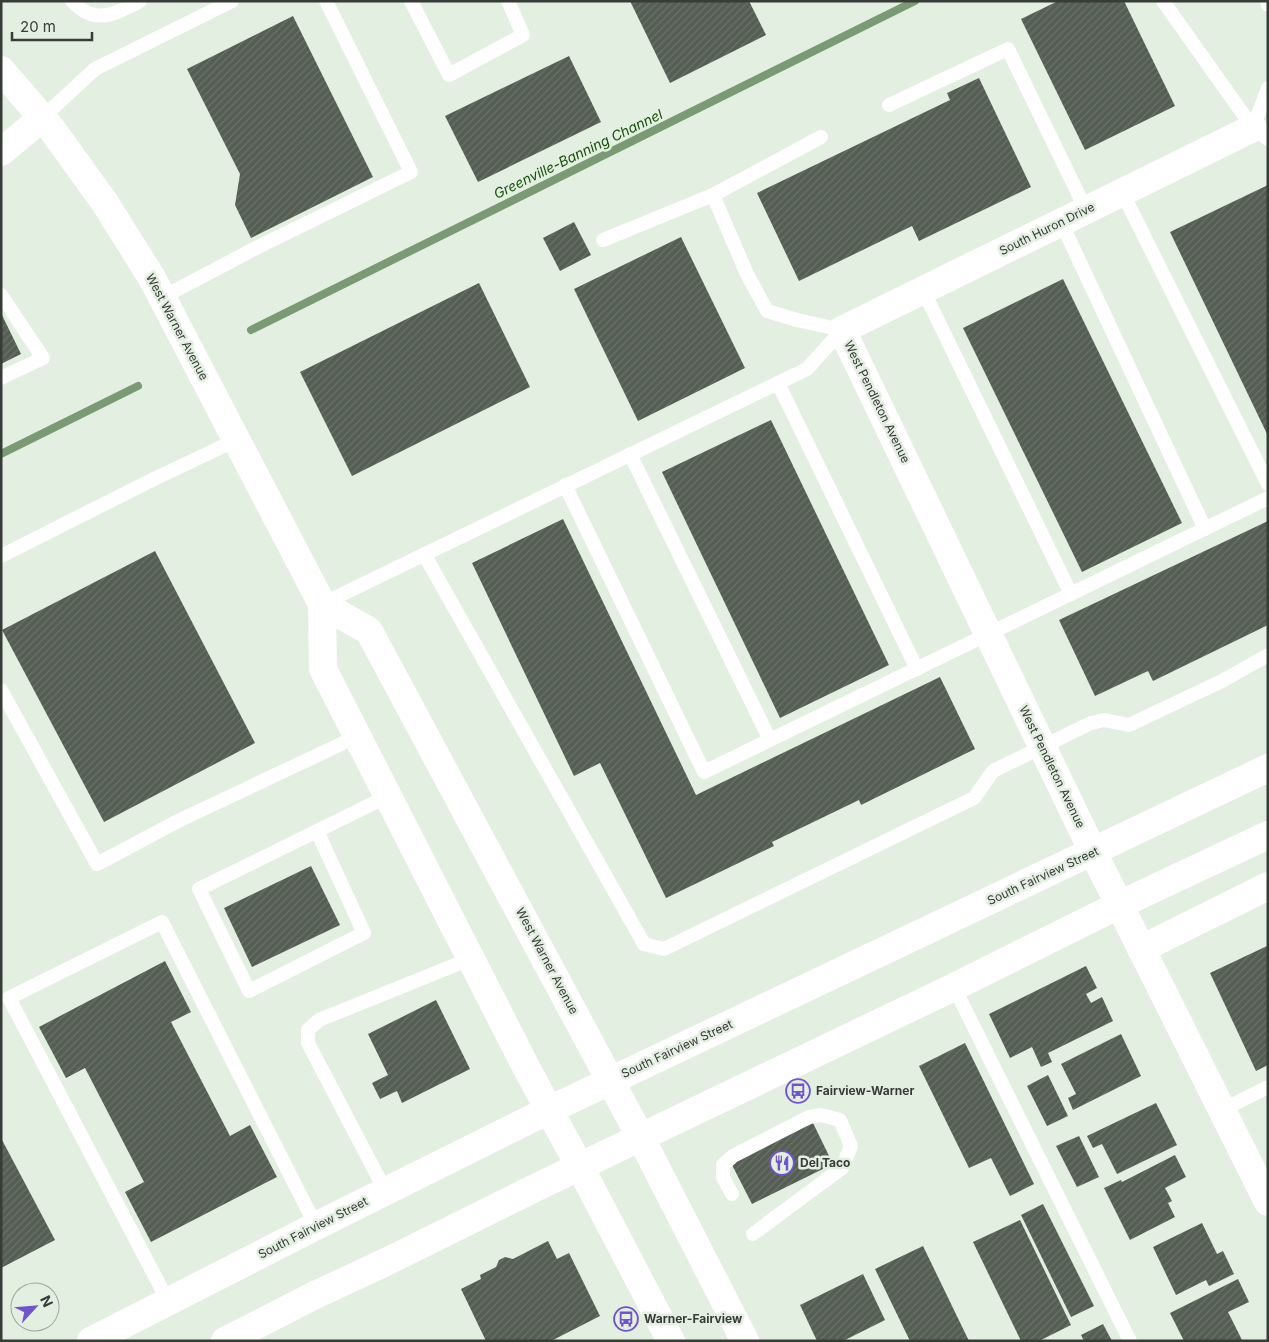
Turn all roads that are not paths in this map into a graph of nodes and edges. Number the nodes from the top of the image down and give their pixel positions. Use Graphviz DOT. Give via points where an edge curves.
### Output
graph roads {
  1 [pos="72,1"];
  2 [pos="140,1"];
  3 [pos="232,1"];
  4 [pos="326,1"];
  5 [pos="411,1"];
  6 [pos="508,1"];
  7 [pos="1163,1"];
  8 [pos="1,70"];
  9 [pos="1268,88"];
  10 [pos="889,106"];
  11 [pos="42,118"];
  12 [pos="1260,133"];
  13 [pos="820,137"];
  14 [pos="1,152"];
  15 [pos="1122,192"];
  16 [pos="713,195"];
  17 [pos="1086,210"];
  18 [pos="1061,222"];
  19 [pos="603,240"];
  20 [pos="923,290"];
  21 [pos="1,295"];
  22 [pos="162,298"];
  23 [pos="842,330"];
  24 [pos="1,378"];
  25 [pos="778,383"];
  26 [pos="236,440"];
  27 [pos="630,454"];
  28 [pos="1268,484"];
  29 [pos="566,485"];
  30 [pos="1268,498"];
  31 [pos="1205,529"];
  32 [pos="424,554"];
  33 [pos="1,556"];
  34 [pos="1072,594"];
  35 [pos="322,604"];
  36 [pos="988,634"];
  37 [pos="1268,655"];
  38 [pos="917,669"];
  39 [pos="1,690"];
  40 [pos="358,736"];
  41 [pos="770,740"];
  42 [pos="1043,747"];
  43 [pos="1268,768"];
  44 [pos="388,796"];
  45 [pos="317,831"];
  46 [pos="1268,835"];
  47 [pos="1093,852"];
  48 [pos="1268,886"];
  49 [pos="1119,905"];
  50 [pos="1141,949"];
  51 [pos="470,959"];
  52 [pos="954,987"];
  53 [pos="611,1080"];
  54 [pos="1268,1087"];
  55 [pos="549,1110"];
  56 [pos="1222,1110"];
  57 [pos="641,1138"];
  58 [pos="580,1166"];
  59 [pos="386,1192"];
  60 [pos="732,1194"];
  61 [pos="1268,1202"];
  62 [pos="316,1226"];
  63 [pos="752,1234"];
  64 [pos="168,1301"];
  65 [pos="91,1341"];
  66 [pos="225,1341"];
  67 [pos="671,1341"];
  68 [pos="745,1341"];
  69 [pos="1130,1341"];
  1 -- 2 [label="lane" via="95,16 109,15"];
  3 -- 11 [label="lane" via="95,70"];
  4 -- 22 [label="lane" via="410,172"];
  5 -- 6 [label="lane" via="449,75 523,35"];
  7 -- 12 [label="lane"];
  8 -- 11 [label="main road, West Warner Avenue"];
  9 -- 12 [label="lane"];
  10 -- 17 [label="lane" via="1008,49"];
  11 -- 14 [label="main road"];
  11 -- 22 [label="main road, West Warner Avenue" via="105,203"];
  12 -- 15 [label="main road, South Huron Drive"];
  13 -- 16 [label="lane"];
  15 -- 17 [label="main road, South Huron Drive"];
  15 -- 28 [label="lane"];
  16 -- 19 [label="lane"];
  16 -- 23 [label="lane" via="747,274 767,311"];
  17 -- 18 [label="main road, South Huron Drive"];
  18 -- 20 [label="main road, South Huron Drive"];
  18 -- 31 [label="lane"];
  20 -- 23 [label="main road, South Huron Drive"];
  20 -- 34 [label="lane"];
  21 -- 24 [label="lane" via="43,358"];
  22 -- 26 [label="main road, West Warner Avenue"];
  23 -- 25 [label="lane" via="807,369"];
  23 -- 36 [label="main road, West Pendleton Avenue"];
  25 -- 27 [label="lane"];
  25 -- 38 [label="lane"];
  26 -- 33 [label="lane"];
  26 -- 35 [label="main road, West Warner Avenue"];
  27 -- 29 [label="lane"];
  27 -- 41 [label="lane"];
  29 -- 32 [label="lane"];
  29 -- 41 [label="lane" via="704,772"];
  30 -- 31 [label="lane"];
  31 -- 34 [label="lane"];
  32 -- 35 [label="lane"];
  32 -- 42 [label="lane" via="644,944 664,949 974,798 993,771"];
  34 -- 36 [label="lane"];
  35 -- 40 [label="main road, West Warner Avenue" via="323,669"];
  35 -- 53 [label="main road, West Warner Avenue" via="369,631"];
  36 -- 38 [label="lane"];
  36 -- 42 [label="main road, West Pendleton Avenue"];
  37 -- 42 [label="lane" via="1222,681 1129,725 1104,720 1091,723"];
  38 -- 41 [label="lane"];
  39 -- 40 [label="lane" via="97,864 180,820"];
  40 -- 44 [label="main road, West Warner Avenue"];
  42 -- 47 [label="main road, West Pendleton Avenue"];
  43 -- 47 [label="main road, South Fairview Street"];
  44 -- 45 [label="lane"];
  44 -- 51 [label="main road, West Warner Avenue"];
  45 -- 45 [label="lane" via="199,889 249,991 364,934"];
  46 -- 49 [label="main road"];
  47 -- 49 [label="main road, West Pendleton Avenue"];
  47 -- 53 [label="main road, South Fairview Street"];
  48 -- 50 [label="main road"];
  49 -- 50 [label="main road, West Pendleton Avenue"];
  49 -- 52 [label="main road"];
  50 -- 56 [label="main road, West Pendleton Avenue"];
  51 -- 55 [label="main road, West Warner Avenue"];
  51 -- 59 [label="lane" via="319,1020 308,1030 308,1043"];
  52 -- 57 [label="main road"];
  52 -- 69 [label="lane"];
  53 -- 55 [label="main road, South Fairview Street"];
  53 -- 57 [label="main road, West Warner Avenue"];
  54 -- 56 [label="lane"];
  55 -- 58 [label="main road, West Warner Avenue"];
  55 -- 59 [label="main road, South Fairview Street"];
  56 -- 61 [label="main road, West Pendleton Avenue"];
  57 -- 58 [label="main road"];
  57 -- 68 [label="main road, West Warner Avenue"];
  58 -- 66 [label="main road"];
  58 -- 67 [label="main road, West Warner Avenue"];
  59 -- 62 [label="main road, South Fairview Street"];
  60 -- 63 [label="lane" via="723,1177 723,1165 734,1156 809,1117 821,1115 840,1120 851,1146 842,1168"];
  62 -- 64 [label="main road, South Fairview Street"];
  62 -- 64 [label="lane" via="162,922 9,998"];
  64 -- 65 [label="main road, South Fairview Street"];
}
